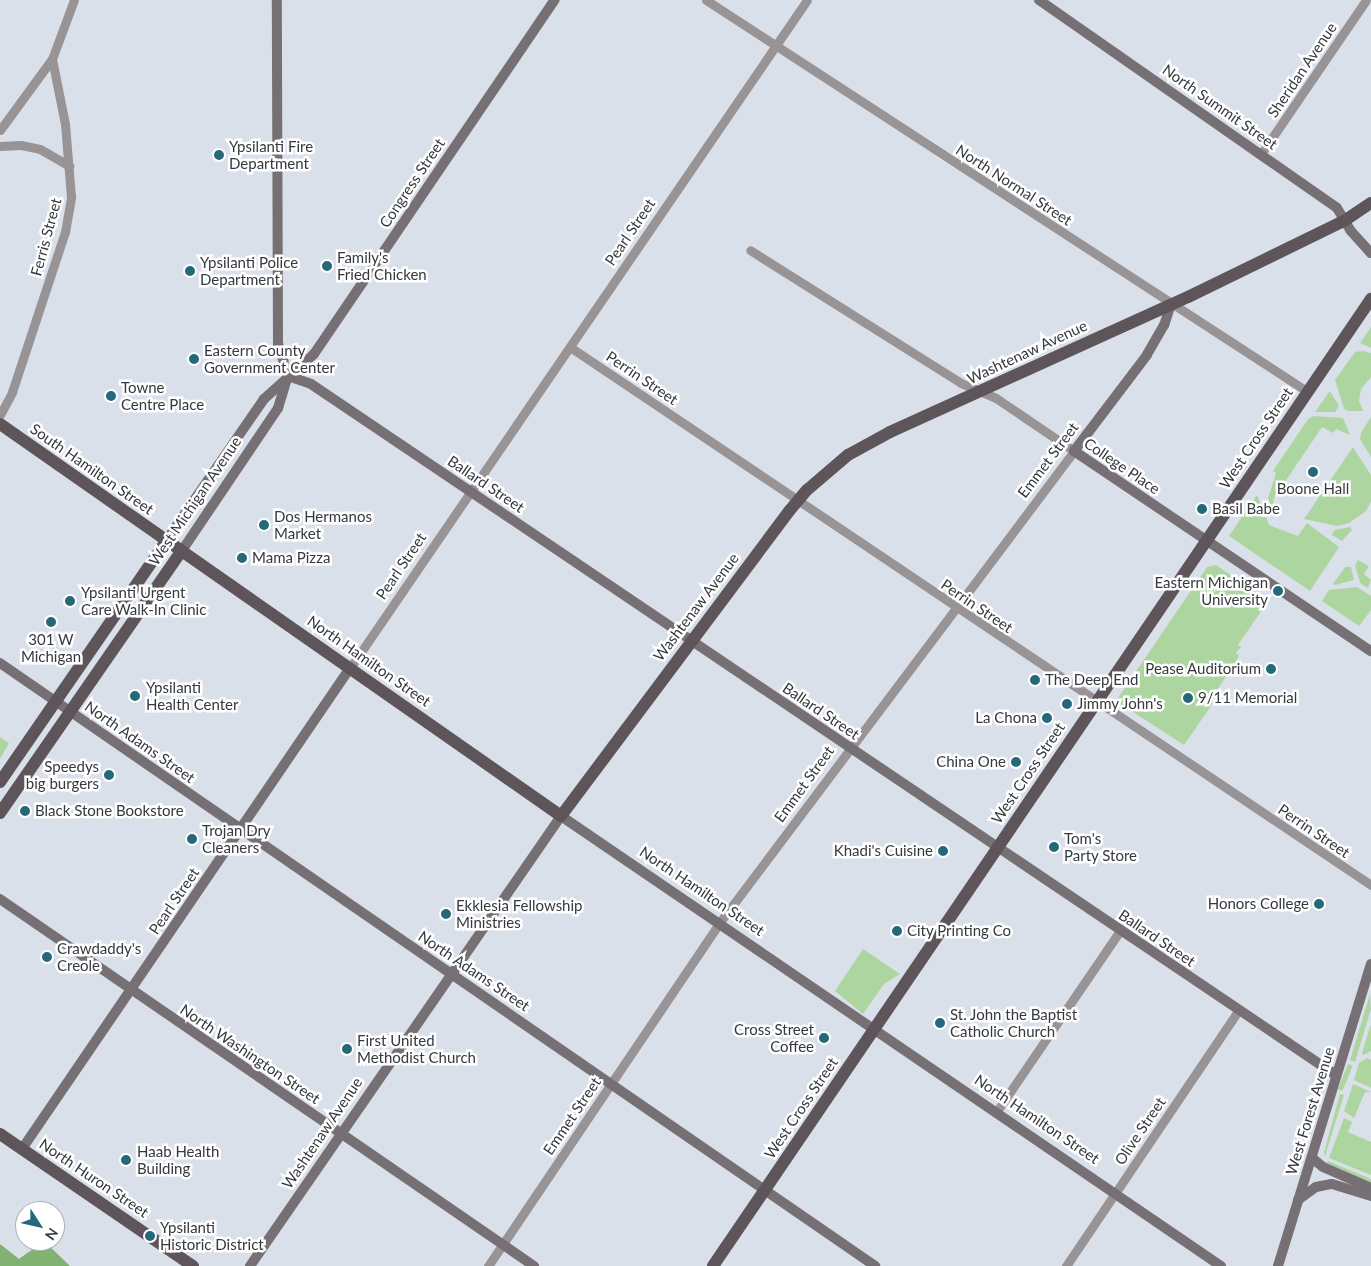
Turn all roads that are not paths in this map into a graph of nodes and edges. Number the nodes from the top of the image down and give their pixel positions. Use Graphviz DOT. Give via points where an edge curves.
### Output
graph roads {
  1 [pos="74,0"];
  2 [pos="277,0"];
  3 [pos="555,0"];
  4 [pos="706,0"];
  5 [pos="807,0"];
  6 [pos="1039,0"];
  7 [pos="1366,0"];
  8 [pos="776,46"];
  9 [pos="52,59"];
  10 [pos="0,130"];
  11 [pos="0,146"];
  12 [pos="1262,154"];
  13 [pos="70,166"];
  14 [pos="1371,203"];
  15 [pos="1344,221"];
  16 [pos="750,250"];
  17 [pos="1371,253"];
  18 [pos="1371,299"];
  19 [pos="1171,304"];
  20 [pos="570,347"];
  21 [pos="288,376"];
  22 [pos="981,391"];
  23 [pos="1308,392"];
  24 [pos="0,415"];
  25 [pos="0,424"];
  26 [pos="1074,451"];
  27 [pos="470,492"];
  28 [pos="798,500"];
  29 [pos="1206,540"];
  30 [pos="166,541"];
  31 [pos="181,552"];
  32 [pos="954,607"];
  33 [pos="691,642"];
  34 [pos="1371,651"];
  35 [pos="0,663"];
  36 [pos="350,668"];
  37 [pos="55,702"];
  38 [pos="1096,702"];
  39 [pos="70,712"];
  40 [pos="849,748"];
  41 [pos="0,782"];
  42 [pos="0,813"];
  43 [pos="561,816"];
  44 [pos="241,829"];
  45 [pos="997,848"];
  46 [pos="1371,885"];
  47 [pos="0,899"];
  48 [pos="720,922"];
  49 [pos="1120,931"];
  50 [pos="1371,964"];
  51 [pos="450,973"];
  52 [pos="132,990"];
  53 [pos="1238,1011"];
  54 [pos="876,1029"];
  55 [pos="1336,1075"];
  56 [pos="612,1084"];
  57 [pos="997,1112"];
  58 [pos="0,1134"];
  59 [pos="341,1134"];
  60 [pos="22,1149"];
  61 [pos="1312,1158"];
  62 [pos="1371,1188"];
  63 [pos="765,1190"];
  64 [pos="1115,1193"];
  65 [pos="1371,1196"];
  66 [pos="1298,1200"];
  67 [pos="502,1245"];
  68 [pos="193,1266"];
  69 [pos="250,1266"];
  70 [pos="488,1266"];
  71 [pos="534,1266"];
  72 [pos="713,1266"];
  73 [pos="875,1266"];
  74 [pos="1066,1266"];
  75 [pos="1221,1266"];
  76 [pos="1278,1266"];
  1 -- 9 [label="street, Ferris Street"];
  2 -- 21 [label="street" via="278,344"];
  3 -- 21 [label="street, Congress Street" via="314,354"];
  4 -- 8 [label="street, North Normal Street"];
  5 -- 8 [label="street, Pearl Street"];
  6 -- 12 [label="street, North Summit Street"];
  7 -- 12 [label="street, Sheridan Avenue"];
  8 -- 19 [label="street, North Normal Street"];
  8 -- 20 [label="street, Pearl Street"];
  9 -- 10 [label="street, Ferris Street"];
  9 -- 13 [label="street, Ferris Street"];
  11 -- 13 [label="street" via="22,145 40,149"];
  12 -- 15 [label="street, North Summit Street" via="1337,208"];
  13 -- 24 [label="street, Ferris Street" via="72,198 64,232 12,392"];
  14 -- 15 [label="main road, Washtenaw Avenue"];
  15 -- 17 [label="street, North Summit Street"];
  15 -- 19 [label="main road, Washtenaw Avenue"];
  16 -- 22 [label="street, College Place" via="961,383"];
  18 -- 23 [label="main road, West Cross Street"];
  19 -- 22 [label="main road, Washtenaw Avenue"];
  19 -- 23 [label="street, North Normal Street"];
  19 -- 26 [label="street, Emmet Street" via="1164,325 1147,355"];
  20 -- 27 [label="street, Pearl Street"];
  20 -- 28 [label="street, Perrin Street"];
  21 -- 27 [label="street, Ballard Street" via="311,384"];
  21 -- 30 [label="street, West Michigan Avenue" via="264,399"];
  21 -- 31 [label="street, West Michigan Avenue" via="278,408"];
  22 -- 26 [label="street, College Place"];
  22 -- 28 [label="main road, Washtenaw Avenue" via="854,451"];
  23 -- 29 [label="main road, West Cross Street"];
  25 -- 30 [label="main road, South Hamilton Street"];
  26 -- 29 [label="street, College Place"];
  26 -- 32 [label="street, Emmet Street"];
  27 -- 33 [label="street, Ballard Street"];
  27 -- 36 [label="street, Pearl Street"];
  28 -- 32 [label="street, Perrin Street"];
  28 -- 33 [label="main road, Washtenaw Avenue"];
  29 -- 34 [label="street, College Place"];
  29 -- 38 [label="main road, West Cross Street"];
  30 -- 31 [label="main road, North Hamilton Street"];
  30 -- 37 [label="main road, West Michigan Avenue"];
  31 -- 36 [label="main road, North Hamilton Street"];
  31 -- 39 [label="main road, West Michigan Avenue"];
  32 -- 38 [label="street, Perrin Street"];
  32 -- 40 [label="street, Emmet Street"];
  33 -- 40 [label="street, Ballard Street"];
  33 -- 43 [label="main road, Washtenaw Avenue"];
  35 -- 37 [label="street, North Adams Street"];
  36 -- 43 [label="main road, North Hamilton Street"];
  36 -- 44 [label="street, Pearl Street"];
  37 -- 39 [label="street, North Adams Street"];
  37 -- 41 [label="main road, West Michigan Avenue"];
  38 -- 45 [label="main road, West Cross Street"];
  38 -- 46 [label="street, Perrin Street"];
  39 -- 42 [label="main road, West Michigan Avenue"];
  39 -- 44 [label="street, North Adams Street"];
  40 -- 45 [label="street, Ballard Street"];
  40 -- 48 [label="street, Emmet Street"];
  43 -- 48 [label="street, North Hamilton Street"];
  43 -- 51 [label="street, Washtenaw Avenue"];
  44 -- 51 [label="street, North Adams Street"];
  44 -- 52 [label="street, Pearl Street"];
  45 -- 49 [label="street, Ballard Street"];
  45 -- 54 [label="main road, West Cross Street"];
  47 -- 52 [label="street, North Washington Street"];
  48 -- 54 [label="street, North Hamilton Street"];
  48 -- 56 [label="street, Emmet Street"];
  49 -- 53 [label="street, Ballard Street"];
  49 -- 57 [label="street"];
  50 -- 55 [label="street, West Forest Avenue"];
  51 -- 56 [label="street, North Adams Street"];
  51 -- 59 [label="street, Washtenaw Avenue"];
  52 -- 59 [label="street, North Washington Street"];
  52 -- 60 [label="street, Pearl Street"];
  53 -- 55 [label="street, Ballard Street"];
  53 -- 64 [label="street, Olive Street"];
  54 -- 57 [label="street, North Hamilton Street"];
  54 -- 63 [label="main road, West Cross Street"];
  55 -- 61 [label="street, West Forest Avenue"];
  56 -- 63 [label="street, North Adams Street"];
  56 -- 67 [label="street, Emmet Street"];
  57 -- 64 [label="street, North Hamilton Street"];
  58 -- 60 [label="main road, North Huron Street"];
  59 -- 67 [label="street, North Washington Street"];
  59 -- 69 [label="street, Washtenaw Avenue"];
  60 -- 68 [label="main road, North Huron Street"];
  61 -- 62 [label="street" via="1323,1167"];
  61 -- 66 [label="street, West Forest Avenue"];
  63 -- 72 [label="main road, West Cross Street"];
  63 -- 73 [label="street, North Adams Street"];
  64 -- 74 [label="street, Olive Street"];
  64 -- 75 [label="street, North Hamilton Street"];
  65 -- 66 [label="street" via="1332,1184 1316,1187"];
  66 -- 76 [label="street, West Forest Avenue"];
  67 -- 70 [label="street, Emmet Street"];
  67 -- 71 [label="street, North Washington Street"];
}
